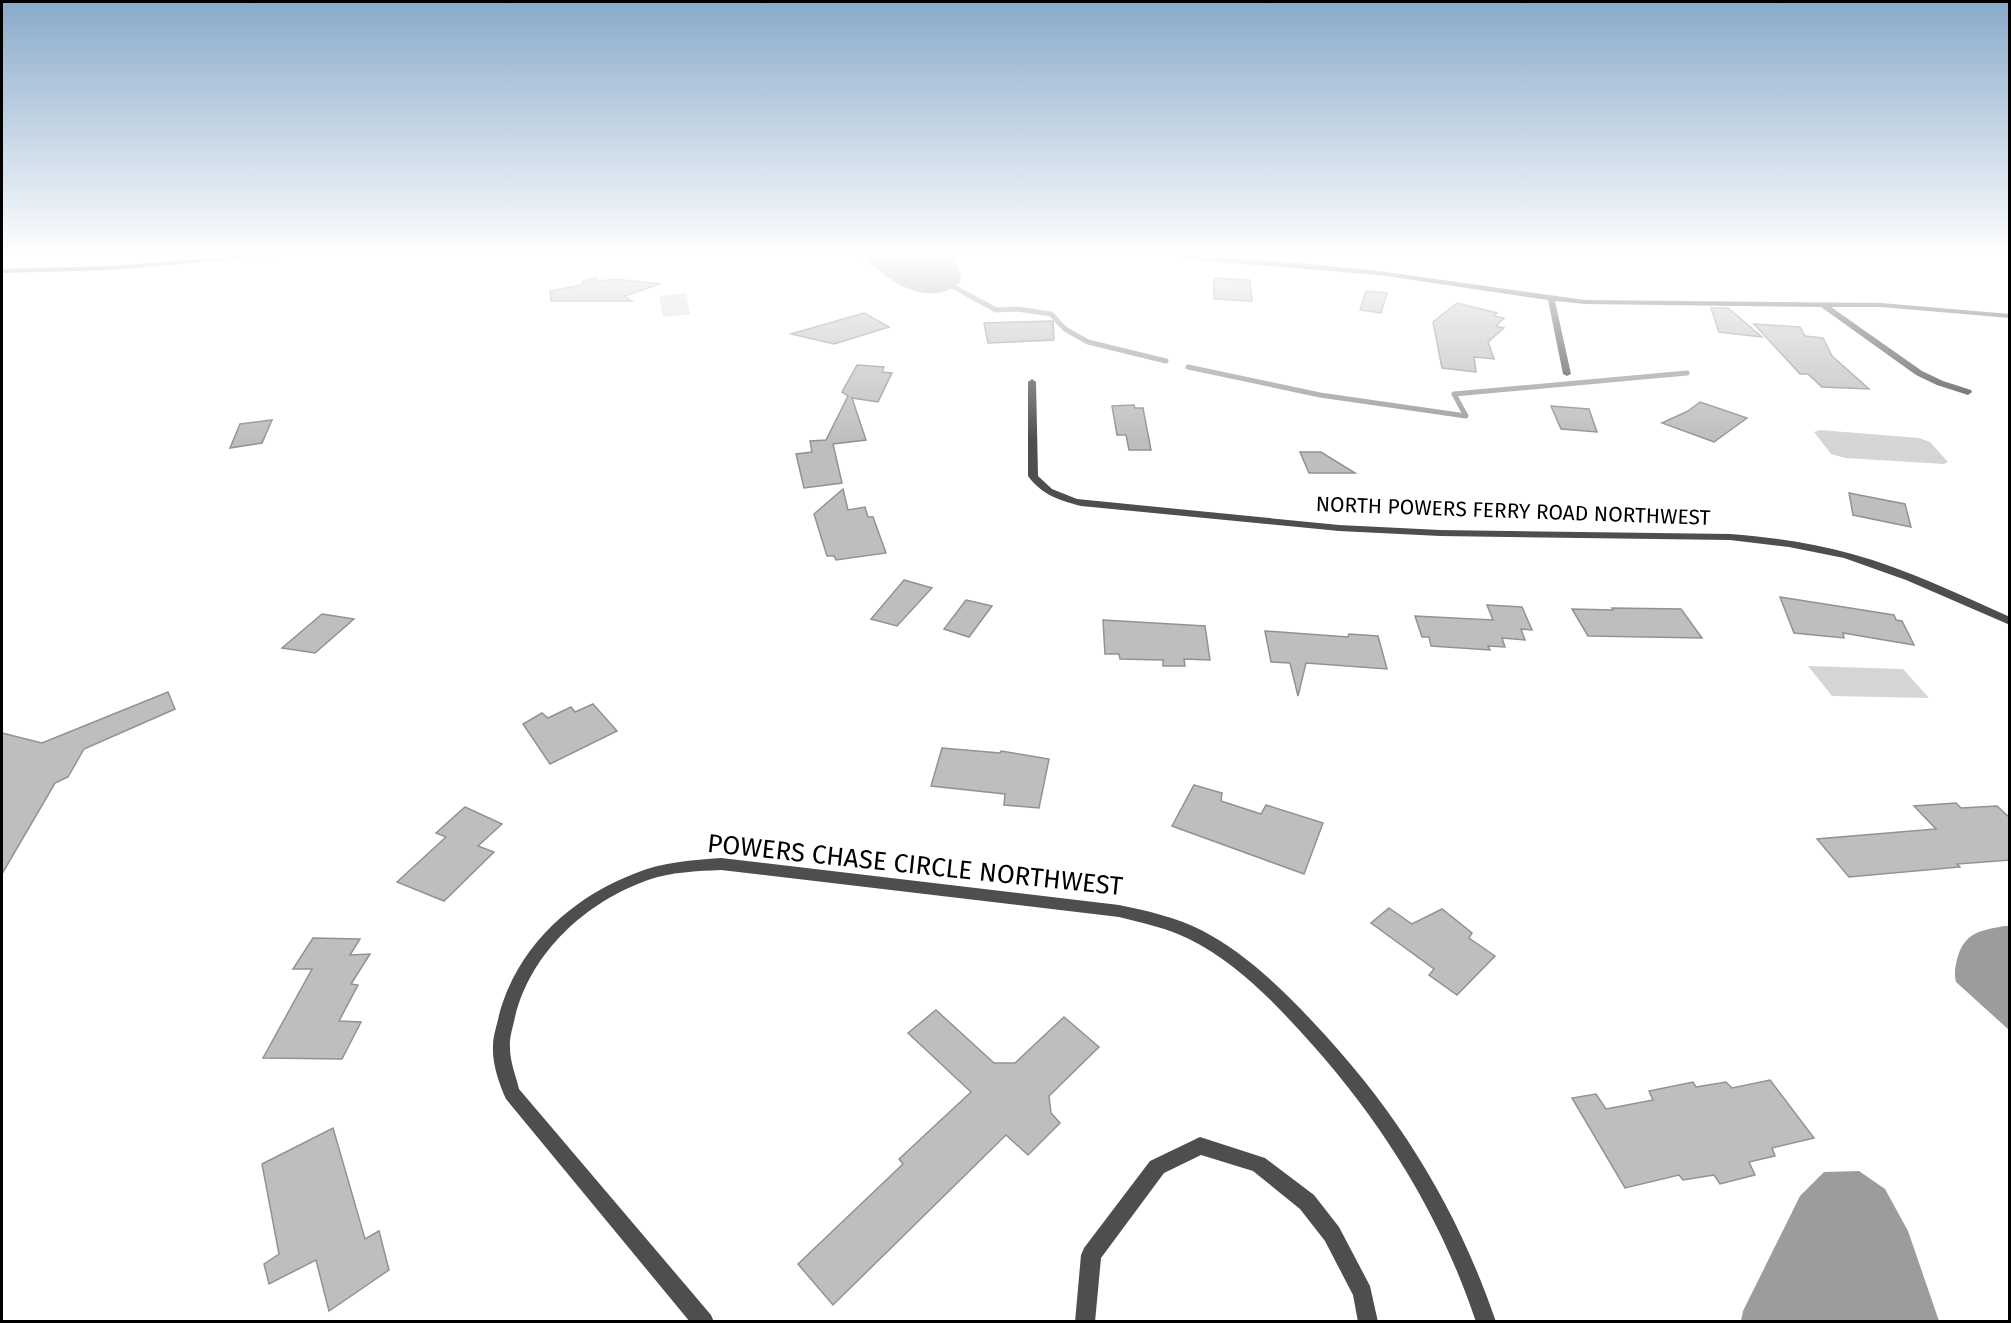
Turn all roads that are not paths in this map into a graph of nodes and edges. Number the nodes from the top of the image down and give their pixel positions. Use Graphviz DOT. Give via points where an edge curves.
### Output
graph roads {
  1 [pos="1555,317"];
  2 [pos="1840,317"];
  3 [pos="1567,374"];
  4 [pos="1032,382"];
  5 [pos="1968,392"];
  6 [pos="2010,622"];
  7 [pos="704,1322"];
  8 [pos="1085,1322"];
  9 [pos="1368,1322"];
  10 [pos="1486,1322"];
  1 -- 3 [label="street"];
  2 -- 5 [label="street" via="1919,374"];
  4 -- 6 [label="street, NORTH POWERS FERRY ROAD NORTHWEST" via="1034,476 1041,487 1057,497 1082,503 1339,528 1772,541 1882,567"];
  7 -- 10 [label="street, POWERS CHASE CIRCLE NORTHWEST" via="512,1092 501,1048 509,1001 532,957 569,917 602,894 642,877 682,867 721,864 1119,910 1167,923 1203,939 1246,967 1294,1011 1368,1097 1415,1163 1450,1228 1476,1286"];
  8 -- 9 [label="street" via="1091,1255 1157,1167 1200,1146 1258,1164 1307,1202 1332,1234 1363,1293"];
}
